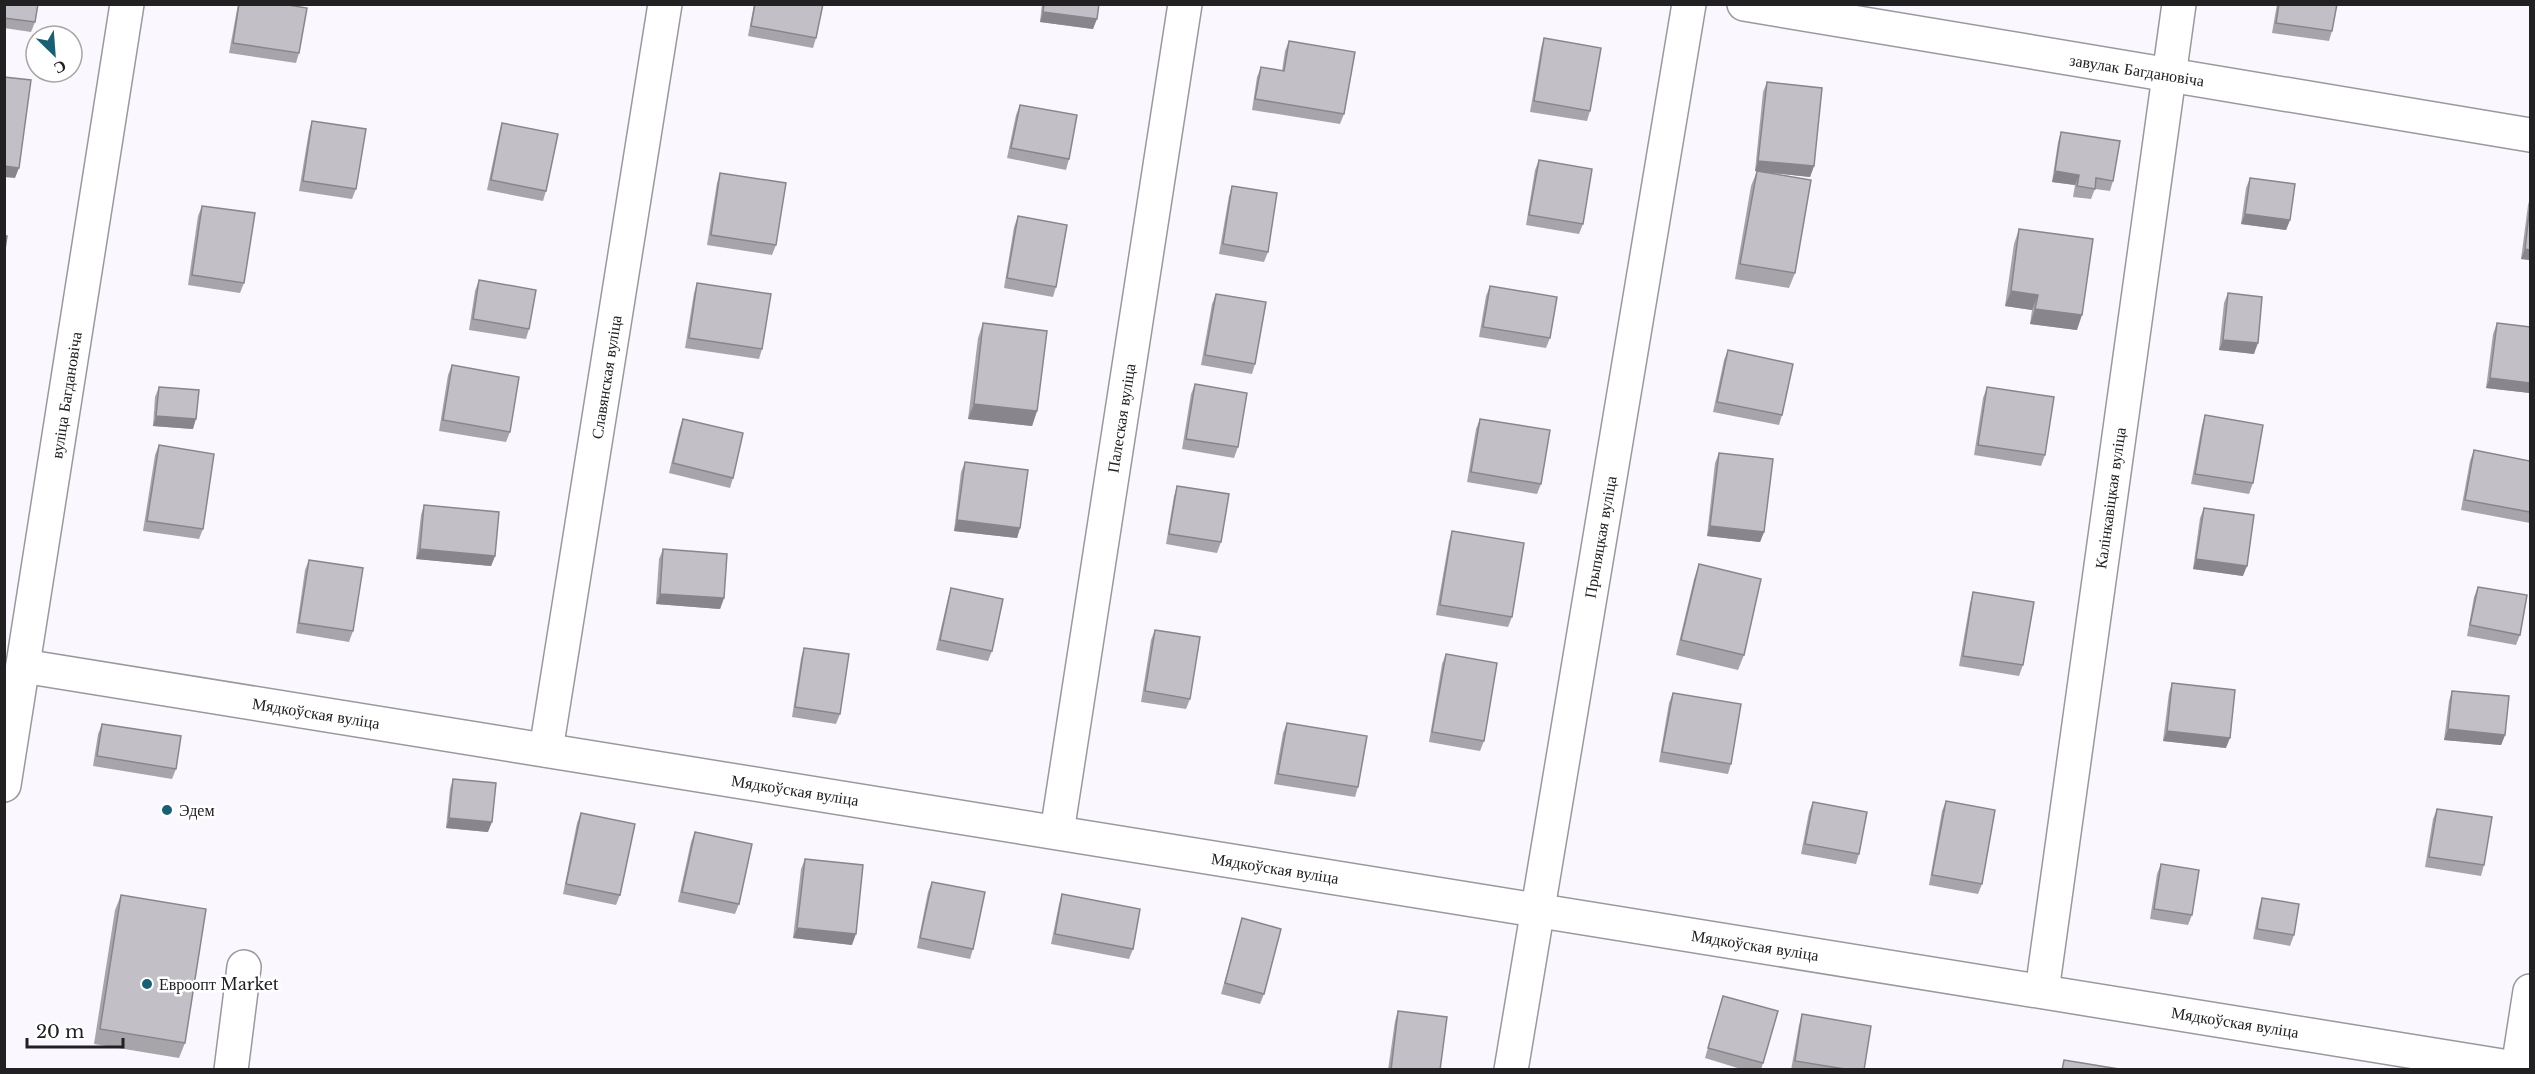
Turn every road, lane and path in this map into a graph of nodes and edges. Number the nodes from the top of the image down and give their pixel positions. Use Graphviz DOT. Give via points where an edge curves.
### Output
graph roads {
  1 [pos="127,4"];
  2 [pos="665,4"];
  3 [pos="1185,4"];
  4 [pos="1689,4"];
  5 [pos="1744,4"];
  6 [pos="2180,4"];
  7 [pos="2168,75"];
  8 [pos="2530,135"];
  9 [pos="23,666"];
  10 [pos="546,750"];
  11 [pos="4,785"];
  12 [pos="1057,832"];
  13 [pos="1537,910"];
  14 [pos="244,967"];
  15 [pos="2042,991"];
  16 [pos="2530,991"];
  17 [pos="2523,1069"];
  18 [pos="231,1070"];
  19 [pos="1511,1070"];
  1 -- 9 [label="street, вуліца Багдановіча"];
  2 -- 10 [label="street, Славянская вуліца"];
  3 -- 12 [label="street, Палеская вуліца"];
  4 -- 13 [label="street, Прыпяцкая вуліца"];
  5 -- 7 [label="street, завулак Багдановіча"];
  6 -- 7 [label="street, Калінкавіцкая вуліца"];
  7 -- 8 [label="street, завулак Багдановіча"];
  7 -- 15 [label="street, Калінкавіцкая вуліца"];
  9 -- 10 [label="street, Мядкоўская вуліца"];
  9 -- 11 [label="street, вуліца Багдановіча"];
  10 -- 12 [label="street, Мядкоўская вуліца"];
  12 -- 13 [label="street, Мядкоўская вуліца"];
  13 -- 15 [label="street, Мядкоўская вуліца"];
  13 -- 19 [label="street, Прыпяцкая вуліца"];
  14 -- 18 [label="street"];
  15 -- 17 [label="street, Мядкоўская вуліца"];
  16 -- 17 [label="street"];
}
